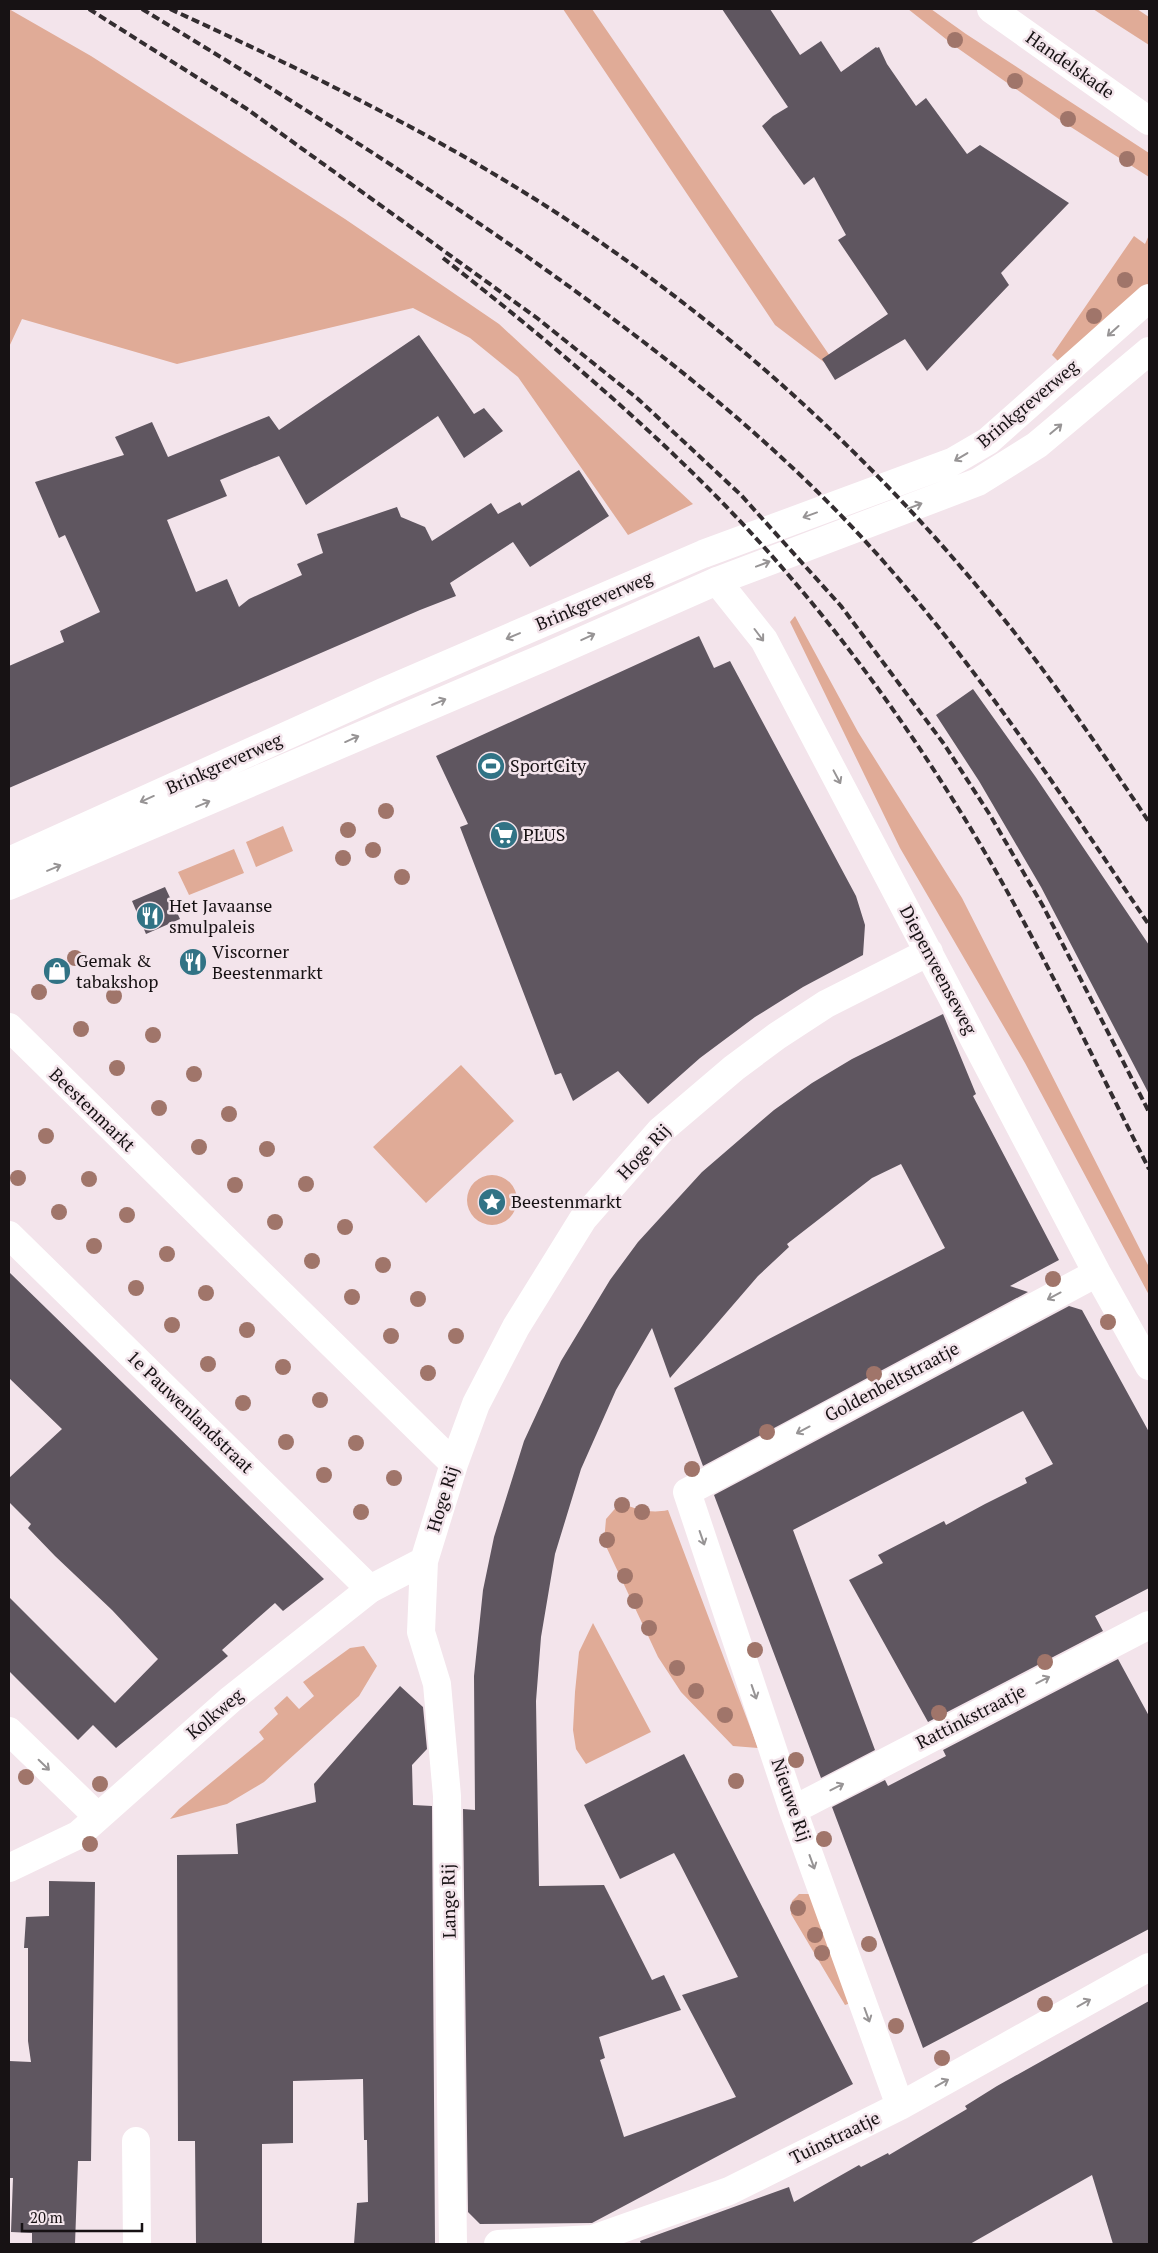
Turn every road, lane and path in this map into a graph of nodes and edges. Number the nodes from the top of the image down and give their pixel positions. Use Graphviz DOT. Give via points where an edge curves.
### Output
graph roads {
  1 [pos="991,9"];
  2 [pos="1149,121"];
  3 [pos="1149,298"];
  4 [pos="1149,351"];
  5 [pos="723,588"];
  6 [pos="9,861"];
  7 [pos="9,886"];
  8 [pos="929,952"];
  9 [pos="9,1028"];
  10 [pos="9,1235"];
  11 [pos="1097,1273"];
  12 [pos="1149,1366"];
  13 [pos="454,1464"];
  14 [pos="687,1492"];
  15 [pos="424,1561"];
  16 [pos="370,1590"];
  17 [pos="1149,1625"];
  18 [pos="9,1732"];
  19 [pos="793,1810"];
  20 [pos="98,1816"];
  21 [pos="9,1868"];
  22 [pos="1149,1967"];
  23 [pos="900,2106"];
  24 [pos="136,2141"];
  25 [pos="137,2244"];
  26 [pos="453,2244"];
  27 [pos="498,2244"];
  1 -- 2 [label="street, Handelskade"];
  3 -- 6 [label="street, Brinkgreverweg, one-way" via="988,441 952,462 703,554 383,692"];
  5 -- 4 [label="street, Brinkgreverweg, one-way" via="978,482 1037,445"];
  7 -- 5 [label="street, Brinkgreverweg, one-way" via="545,657 642,612"];
  5 -- 8 [label="street, Diepenveenseweg, one-way" via="764,640"];
  8 -- 11 [label="street, Diepenveenseweg"];
  8 -- 13 [label="street, Hoge Rij" via="826,1004 778,1036 734,1068 660,1132 584,1219 516,1327 476,1404"];
  9 -- 13 [label="street, Beestenmarkt"];
  10 -- 16 [label="street, 1e Pauwenlandstraat"];
  11 -- 12 [label="street, Diepenveenseweg"];
  11 -- 14 [label="street, Goldenbeltstraatje, one-way"];
  13 -- 15 [label="street, Hoge Rij"];
  14 -- 19 [label="street, Nieuwe Rij, one-way"];
  15 -- 16 [label="street, Kolkweg"];
  15 -- 26 [label="street, Lange Rij" via="421,1632 437,1684 448,1796"];
  16 -- 20 [label="street, Kolkweg" via="230,1700"];
  19 -- 17 [label="street, Rattinkstraatje, one-way"];
  18 -- 20 [label="street, one-way"];
  19 -- 23 [label="street, Nieuwe Rij, one-way"];
  20 -- 21 [label="street, Kolkweg" via="78,1835"];
  23 -- 22 [label="street, Tuinstraatje, one-way"];
  23 -- 27 [label="street, Tuinstraatje" via="729,2191 593,2239"];
  24 -- 25 [label="street"];
}
